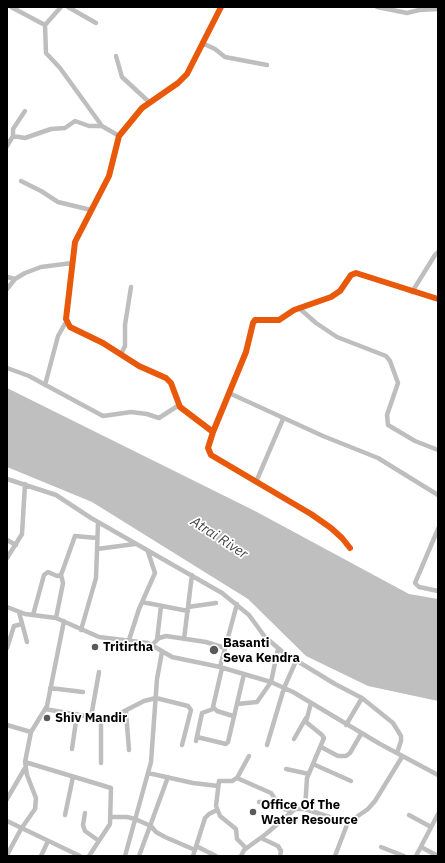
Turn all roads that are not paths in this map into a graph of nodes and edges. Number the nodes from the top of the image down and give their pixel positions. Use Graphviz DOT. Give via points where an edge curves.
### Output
graph roads {
  1 [pos="13,7"];
  2 [pos="61,7"];
  3 [pos="68,7"];
  4 [pos="221,7"];
  5 [pos="377,7"];
  6 [pos="438,10"];
  7 [pos="96,23"];
  8 [pos="45,25"];
  9 [pos="202,43"];
  10 [pos="116,56"];
  11 [pos="267,65"];
  12 [pos="149,102"];
  13 [pos="25,111"];
  14 [pos="102,126"];
  15 [pos="13,136"];
  16 [pos="120,136"];
  17 [pos="7,146"];
  18 [pos="21,182"];
  19 [pos="91,210"];
  20 [pos="438,252"];
  21 [pos="72,263"];
  22 [pos="7,277"];
  23 [pos="15,279"];
  24 [pos="131,287"];
  25 [pos="7,289"];
  26 [pos="412,292"];
  27 [pos="438,299"];
  28 [pos="299,308"];
  29 [pos="66,322"];
  30 [pos="121,354"];
  31 [pos="7,368"];
  32 [pos="45,385"];
  33 [pos="229,393"];
  34 [pos="179,405"];
  35 [pos="282,419"];
  36 [pos="213,432"];
  37 [pos="438,450"];
  38 [pos="7,479"];
  39 [pos="256,482"];
  40 [pos="25,484"];
  41 [pos="438,495"];
  42 [pos="98,523"];
  43 [pos="438,529"];
  44 [pos="97,538"];
  45 [pos="7,540"];
  46 [pos="135,544"];
  47 [pos="16,545"];
  48 [pos="350,548"];
  49 [pos="97,549"];
  50 [pos="148,552"];
  51 [pos="7,558"];
  52 [pos="61,575"];
  53 [pos="192,575"];
  54 [pos="438,591"];
  55 [pos="142,602"];
  56 [pos="216,603"];
  57 [pos="237,604"];
  58 [pos="160,606"];
  59 [pos="7,607"];
  60 [pos="188,609"];
  61 [pos="19,612"];
  62 [pos="33,615"];
  63 [pos="56,618"];
  64 [pos="64,621"];
  65 [pos="22,624"];
  66 [pos="81,630"];
  67 [pos="184,639"];
  68 [pos="129,640"];
  69 [pos="157,640"];
  70 [pos="27,642"];
  71 [pos="153,644"];
  72 [pos="7,648"];
  73 [pos="225,648"];
  74 [pos="278,649"];
  75 [pos="162,652"];
  76 [pos="296,661"];
  77 [pos="221,668"];
  78 [pos="98,672"];
  79 [pos="244,674"];
  80 [pos="270,682"];
  81 [pos="50,688"];
  82 [pos="284,688"];
  83 [pos="84,692"];
  84 [pos="156,698"];
  85 [pos="362,698"];
  86 [pos="311,703"];
  87 [pos="236,704"];
  88 [pos="213,708"];
  89 [pos="45,710"];
  90 [pos="126,712"];
  91 [pos="77,714"];
  92 [pos="233,716"];
  93 [pos="91,717"];
  94 [pos="306,718"];
  95 [pos="101,719"];
  96 [pos="7,725"];
  97 [pos="346,725"];
  98 [pos="31,732"];
  99 [pos="361,734"];
  100 [pos="294,739"];
  101 [pos="182,745"];
  102 [pos="267,746"];
  103 [pos="320,747"];
  104 [pos="72,749"];
  105 [pos="129,750"];
  106 [pos="397,753"];
  107 [pos="249,756"];
  108 [pos="402,757"];
  109 [pos="25,762"];
  110 [pos="101,763"];
  111 [pos="313,764"];
  112 [pos="25,768"];
  113 [pos="286,769"];
  114 [pos="148,773"];
  115 [pos="309,774"];
  116 [pos="438,775"];
  117 [pos="73,777"];
  118 [pos="168,777"];
  119 [pos="237,778"];
  120 [pos="351,781"];
  121 [pos="218,786"];
  122 [pos="7,799"];
  123 [pos="259,802"];
  124 [pos="278,803"];
  125 [pos="305,809"];
  126 [pos="217,810"];
  127 [pos="292,811"];
  128 [pos="85,812"];
  129 [pos="438,814"];
  130 [pos="65,815"];
  131 [pos="409,815"];
  132 [pos="110,817"];
  133 [pos="135,819"];
  134 [pos="437,820"];
  135 [pos="7,821"];
  136 [pos="348,822"];
  137 [pos="151,826"];
  138 [pos="431,827"];
  139 [pos="21,829"];
  140 [pos="261,838"];
  141 [pos="48,841"];
  142 [pos="99,842"];
  143 [pos="381,846"];
  144 [pos="421,847"];
  145 [pos="195,848"];
  146 [pos="246,848"];
  147 [pos="7,855"];
  148 [pos="41,856"];
  149 [pos="80,856"];
  150 [pos="89,856"];
  151 [pos="125,856"];
  152 [pos="139,856"];
  153 [pos="193,856"];
  154 [pos="216,856"];
  155 [pos="241,856"];
  156 [pos="280,856"];
  157 [pos="335,856"];
  158 [pos="404,856"];
  159 [pos="416,856"];
  160 [pos="438,856"];
  1 -- 8 [label="street"];
  2 -- 8 [label="street"];
  3 -- 7 [label="street"];
  4 -- 9 [label="street"];
  5 -- 6 [label="street" via="407,13"];
  8 -- 14 [label="street" via="46,53"];
  9 -- 11 [label="street" via="225,57"];
  9 -- 12 [label="street" via="187,74"];
  10 -- 12 [label="street" via="122,76"];
  12 -- 16 [label="street"];
  13 -- 15 [label="street" via="13,129"];
  14 -- 15 [label="street" via="89,126 77,120 65,128 52,129 25,138"];
  14 -- 16 [label="street"];
  15 -- 17 [label="street"];
  16 -- 19 [label="street" via="109,176"];
  18 -- 19 [label="street" via="42,191 58,202"];
  19 -- 21 [label="street" via="75,242"];
  20 -- 26 [label="street"];
  21 -- 23 [label="street" via="33,270"];
  21 -- 29 [label="street"];
  22 -- 23 [label="street"];
  23 -- 25 [label="street"];
  24 -- 30 [label="street" via="125,325 125,346"];
  26 -- 27 [label="street"];
  26 -- 28 [label="street" via="356,273 351,275 336,295"];
  28 -- 33 [label="street" via="275,321 257,319 254,322 246,352"];
  28 -- 37 [label="street" via="337,337 386,356 398,383 387,415 388,425 415,441"];
  29 -- 30 [label="street" via="70,327"];
  29 -- 32 [label="street" via="58,336"];
  30 -- 34 [label="street" via="139,366 166,378"];
  31 -- 32 [label="street"];
  32 -- 34 [label="street" via="103,416 131,412 159,418"];
  33 -- 35 [label="street"];
  33 -- 36 [label="street"];
  34 -- 36 [label="street"];
  35 -- 39 [label="street"];
  35 -- 41 [label="street" via="378,458"];
  36 -- 39 [label="street" via="209,453"];
  38 -- 40 [label="street"];
  39 -- 48 [label="street" via="331,528"];
  40 -- 42 [label="street" via="56,495"];
  40 -- 47 [label="street" via="22,534"];
  42 -- 44 [label="street"];
  42 -- 46 [label="street"];
  43 -- 54 [label="street" via="415,581 419,587"];
  44 -- 49 [label="street"];
  44 -- 52 [label="street" via="75,536"];
  45 -- 47 [label="street"];
  46 -- 49 [label="street"];
  46 -- 50 [label="street"];
  47 -- 51 [label="street"];
  49 -- 66 [label="street" via="95,586"];
  50 -- 53 [label="street"];
  50 -- 55 [label="street" via="155,574"];
  52 -- 62 [label="street" via="46,573 38,591"];
  52 -- 63 [label="street" via="63,583"];
  53 -- 57 [label="street"];
  53 -- 60 [label="street"];
  55 -- 58 [label="street"];
  55 -- 68 [label="street"];
  56 -- 60 [label="street"];
  57 -- 73 [label="street"];
  57 -- 74 [label="street"];
  58 -- 60 [label="street"];
  58 -- 69 [label="street"];
  59 -- 61 [label="street"];
  60 -- 67 [label="street"];
  61 -- 62 [label="street"];
  61 -- 65 [label="street"];
  62 -- 63 [label="street"];
  63 -- 64 [label="street"];
  64 -- 66 [label="street"];
  64 -- 81 [label="street"];
  65 -- 70 [label="street"];
  65 -- 72 [label="street" via="14,626"];
  66 -- 68 [label="street" via="99,637"];
  67 -- 69 [label="street" via="166,636"];
  67 -- 73 [label="street" via="212,643"];
  68 -- 71 [label="street"];
  69 -- 71 [label="street"];
  71 -- 75 [label="street"];
  73 -- 77 [label="street"];
  74 -- 76 [label="street"];
  74 -- 80 [label="street"];
  75 -- 77 [label="street" via="172,657"];
  75 -- 84 [label="street"];
  76 -- 82 [label="street"];
  76 -- 85 [label="street"];
  77 -- 79 [label="street"];
  77 -- 88 [label="street"];
  78 -- 93 [label="street"];
  79 -- 80 [label="street"];
  79 -- 87 [label="street"];
  80 -- 82 [label="street"];
  80 -- 87 [label="street" via="257,702"];
  81 -- 83 [label="street"];
  81 -- 89 [label="street"];
  82 -- 86 [label="street"];
  82 -- 102 [label="street"];
  84 -- 90 [label="street" via="144,701"];
  84 -- 101 [label="street" via="191,708"];
  84 -- 114 [label="street" via="153,746"];
  85 -- 97 [label="street"];
  85 -- 106 [label="street" via="393,722 400,731 401,741"];
  86 -- 94 [label="street"];
  86 -- 97 [label="street"];
  87 -- 92 [label="street"];
  88 -- 92 [label="street"];
  88 -- 92 [label="street" via="202,714 197,739 226,744"];
  89 -- 91 [label="street"];
  89 -- 98 [label="street"];
  90 -- 95 [label="street" via="111,720"];
  90 -- 105 [label="street"];
  91 -- 93 [label="street"];
  91 -- 104 [label="street"];
  93 -- 95 [label="street"];
  94 -- 100 [label="street"];
  94 -- 103 [label="street" via="308,725 323,736"];
  95 -- 110 [label="street"];
  96 -- 98 [label="street"];
  97 -- 99 [label="street"];
  98 -- 109 [label="street"];
  99 -- 103 [label="street" via="346,756 338,756"];
  99 -- 106 [label="street"];
  103 -- 111 [label="street"];
  106 -- 108 [label="street"];
  107 -- 119 [label="street"];
  108 -- 116 [label="street"];
  108 -- 136 [label="street" via="375,801 368,809"];
  109 -- 112 [label="street"];
  109 -- 117 [label="street"];
  111 -- 115 [label="street"];
  111 -- 120 [label="street"];
  112 -- 122 [label="street"];
  112 -- 139 [label="street" via="36,803 33,814"];
  113 -- 115 [label="street"];
  114 -- 118 [label="street"];
  114 -- 133 [label="street"];
  115 -- 125 [label="street"];
  117 -- 130 [label="street"];
  117 -- 132 [label="street" via="111,788"];
  118 -- 121 [label="street"];
  118 -- 137 [label="street"];
  119 -- 121 [label="street" via="232,781 221,780"];
  119 -- 124 [label="street" via="272,793"];
  121 -- 126 [label="street"];
  123 -- 124 [label="street"];
  124 -- 127 [label="street" via="284,809"];
  125 -- 127 [label="street"];
  125 -- 136 [label="street"];
  126 -- 145 [label="street" via="205,818"];
  126 -- 146 [label="street" via="224,821 236,829 237,839"];
  127 -- 140 [label="street"];
  128 -- 142 [label="street" via="85,831"];
  129 -- 134 [label="street"];
  131 -- 138 [label="street"];
  132 -- 133 [label="street"];
  132 -- 142 [label="street" via="109,827"];
  133 -- 137 [label="street"];
  133 -- 151 [label="street"];
  134 -- 138 [label="street"];
  135 -- 139 [label="street"];
  136 -- 157 [label="street"];
  137 -- 145 [label="street" via="156,832"];
  137 -- 152 [label="street"];
  138 -- 144 [label="street"];
  139 -- 141 [label="street"];
  139 -- 147 [label="street"];
  140 -- 146 [label="street"];
  140 -- 156 [label="street" via="280,848"];
  141 -- 148 [label="street"];
  141 -- 149 [label="street"];
  142 -- 150 [label="street"];
  143 -- 158 [label="street"];
  144 -- 159 [label="street"];
  144 -- 160 [label="street"];
  145 -- 153 [label="street"];
  145 -- 154 [label="street"];
  146 -- 155 [label="street"];
}
